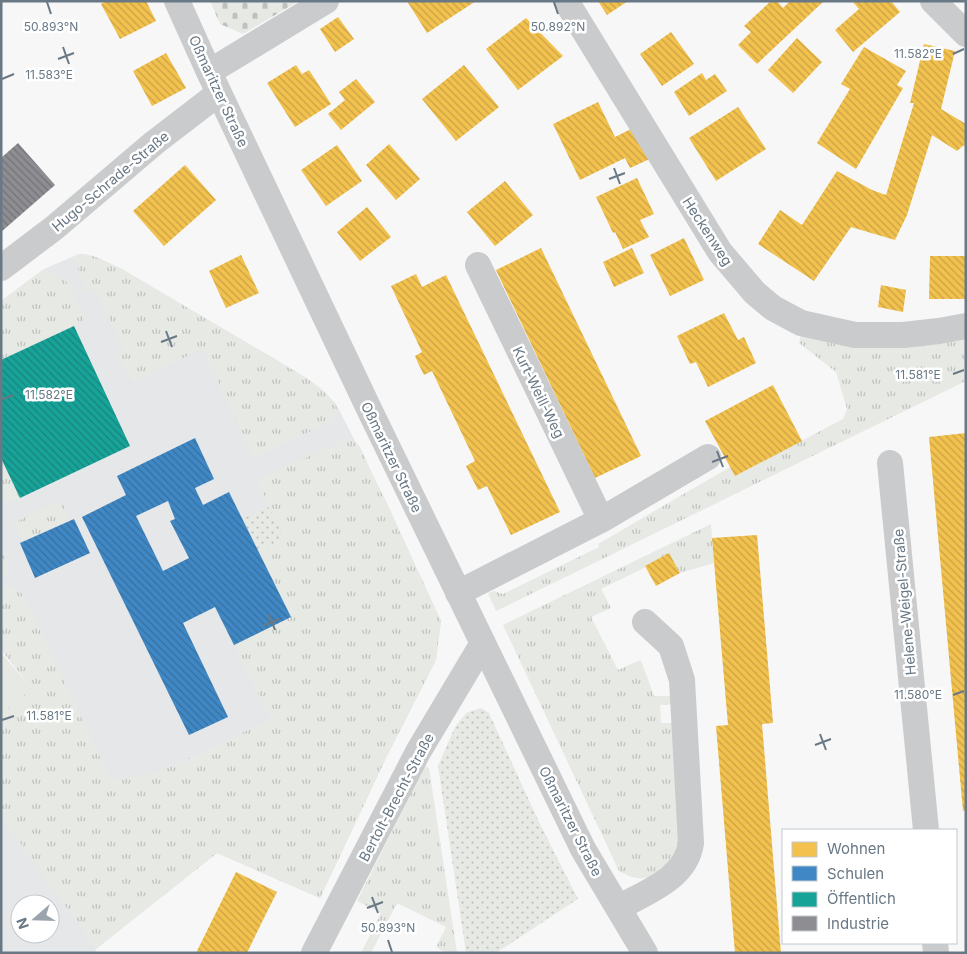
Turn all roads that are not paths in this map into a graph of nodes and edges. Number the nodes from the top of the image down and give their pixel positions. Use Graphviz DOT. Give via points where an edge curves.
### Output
graph roads {
  1 [pos="177,1"];
  2 [pos="326,1"];
  3 [pos="566,1"];
  4 [pos="933,1"];
  5 [pos="966,34"];
  6 [pos="214,83"];
  7 [pos="478,265"];
  8 [pos="1,268"];
  9 [pos="966,326"];
  10 [pos="708,457"];
  11 [pos="890,463"];
  12 [pos="601,520"];
  13 [pos="458,593"];
  14 [pos="645,622"];
  15 [pos="483,643"];
  16 [pos="926,829"];
  17 [pos="618,908"];
  18 [pos="314,953"];
  19 [pos="645,953"];
  1 -- 6 [label="street, Oßmaritzer Straße"];
  2 -- 6 [label="street, Hugo-Schrade-Straße"];
  3 -- 9 [label="street, Heckenweg" via="720,252 755,293 773,308 801,323 855,335 902,335"];
  4 -- 5 [label="street"];
  6 -- 8 [label="street, Hugo-Schrade-Straße" via="154,143 54,228"];
  6 -- 13 [label="street, Oßmaritzer Straße"];
  7 -- 12 [label="street, Kurt-Weill-Weg"];
  10 -- 12 [label="street"];
  11 -- 16 [label="street, Helene-Weigel-Straße"];
  12 -- 13 [label="street"];
  13 -- 15 [label="street, Oßmaritzer Straße"];
  14 -- 17 [label="street" via="671,646 682,680 691,843 688,856 677,873"];
  15 -- 17 [label="street, Oßmaritzer Straße" via="583,849"];
  15 -- 18 [label="street, Bertolt-Brecht-Straße" via="418,752"];
  17 -- 19 [label="street, Oßmaritzer Straße"];
}
